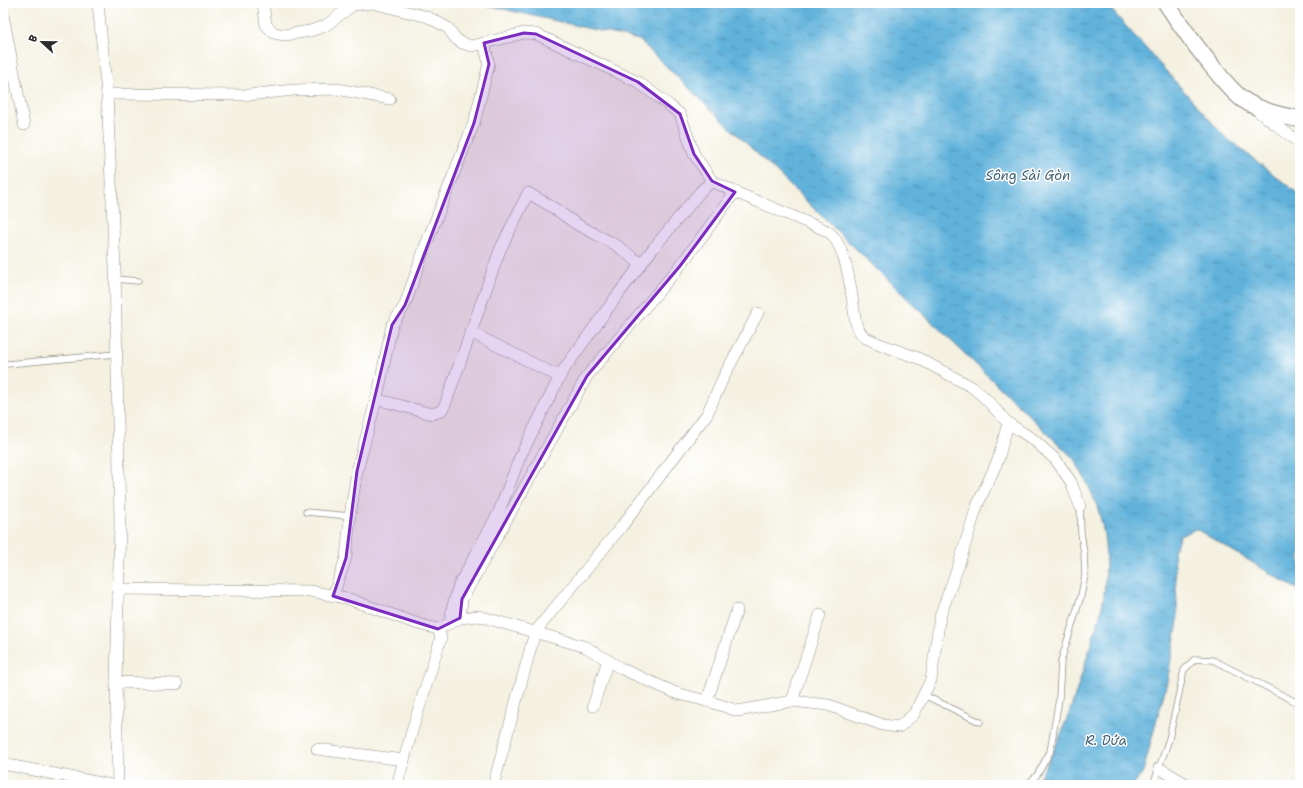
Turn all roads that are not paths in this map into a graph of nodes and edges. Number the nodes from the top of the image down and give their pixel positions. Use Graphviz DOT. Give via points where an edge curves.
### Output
graph roads {
  1 [pos="98,3"];
  2 [pos="263,3"];
  3 [pos="1166,3"];
  4 [pos="3,15"];
  5 [pos="484,43"];
  6 [pos="107,94"];
  7 [pos="390,99"];
  8 [pos="1243,99"];
  9 [pos="1300,119"];
  10 [pos="24,125"];
  11 [pos="1300,143"];
  12 [pos="712,181"];
  13 [pos="735,192"];
  14 [pos="641,264"];
  15 [pos="115,279"];
  16 [pos="138,281"];
  17 [pos="758,313"];
  18 [pos="470,332"];
  19 [pos="116,354"];
  20 [pos="8,364"];
  21 [pos="560,377"];
  22 [pos="376,399"];
  23 [pos="1008,423"];
  24 [pos="1080,506"];
  25 [pos="306,512"];
  26 [pos="350,516"];
  27 [pos="118,589"];
  28 [pos="333,596"];
  29 [pos="737,610"];
  30 [pos="820,615"];
  31 [pos="460,618"];
  32 [pos="450,623"];
  33 [pos="438,629"];
  34 [pos="535,632"];
  35 [pos="608,660"];
  36 [pos="116,682"];
  37 [pos="177,684"];
  38 [pos="924,695"];
  39 [pos="792,700"];
  40 [pos="707,701"];
  41 [pos="1300,704"];
  42 [pos="593,706"];
  43 [pos="980,722"];
  44 [pos="317,749"];
  45 [pos="404,760"];
  46 [pos="3,764"];
  47 [pos="1159,768"];
  48 [pos="495,779"];
  49 [pos="111,785"];
  50 [pos="118,785"];
  51 [pos="398,785"];
  52 [pos="1027,785"];
  53 [pos="1153,785"];
  54 [pos="1188,785"];
  1 -- 6 [label="street"];
  2 -- 5 [label="street" via="266,25 274,32 285,35 325,26 353,5 372,4 428,17 448,28 462,43 472,46"];
  3 -- 8 [label="street" via="1204,58"];
  4 -- 10 [label="street"];
  5 -- 12 [label="street" via="524,33 536,34 638,82 680,114 694,154"];
  5 -- 22 [label="street" via="489,64 474,123 405,305 392,325"];
  6 -- 7 [label="street" via="248,95 337,89"];
  6 -- 15 [label="street"];
  8 -- 9 [label="street" via="1266,110"];
  8 -- 11 [label="street"];
  12 -- 13 [label="street"];
  12 -- 14 [label="street"];
  13 -- 23 [label="street" via="832,235 844,260 856,324 864,337 918,358 972,387"];
  13 -- 31 [label="street" via="680,266 587,376 462,599"];
  14 -- 18 [label="street" via="616,245 578,225 528,193 500,250"];
  14 -- 21 [label="street"];
  15 -- 16 [label="lane"];
  15 -- 19 [label="street"];
  17 -- 34 [label="street" via="707,414 622,526"];
  18 -- 21 [label="street"];
  18 -- 22 [label="street" via="441,411 432,414"];
  19 -- 20 [label="lane"];
  19 -- 27 [label="street" via="120,522"];
  21 -- 32 [label="street" via="520,457 498,514 459,585"];
  22 -- 26 [label="street" via="357,471"];
  23 -- 24 [label="street" via="1034,440 1056,460 1071,482"];
  23 -- 38 [label="street" via="998,460 977,506 940,616 931,680"];
  24 -- 52 [label="lane" via="1085,575 1061,661 1059,699 1050,752 1037,776"];
  25 -- 26 [label="lane"];
  26 -- 28 [label="street" via="346,558"];
  27 -- 28 [label="street" via="310,591"];
  27 -- 36 [label="street"];
  28 -- 33 [label="street"];
  29 -- 40 [label="street"];
  30 -- 39 [label="street"];
  31 -- 32 [label="street"];
  31 -- 34 [label="street" via="479,616"];
  32 -- 33 [label="street"];
  33 -- 45 [label="street" via="441,638"];
  34 -- 35 [label="street" via="586,647"];
  34 -- 48 [label="street"];
  35 -- 40 [label="street" via="676,693"];
  35 -- 42 [label="street"];
  36 -- 37 [label="street"];
  36 -- 50 [label="street"];
  38 -- 39 [label="street" via="914,714 899,727 883,725 828,705"];
  38 -- 43 [label="lane"];
  39 -- 40 [label="street" via="738,711"];
  41 -- 47 [label="lane" via="1213,660 1195,659 1184,670 1169,739"];
  44 -- 45 [label="street"];
  45 -- 51 [label="street"];
  46 -- 49 [label="street"];
  47 -- 53 [label="lane"];
  47 -- 54 [label="street"];
}
